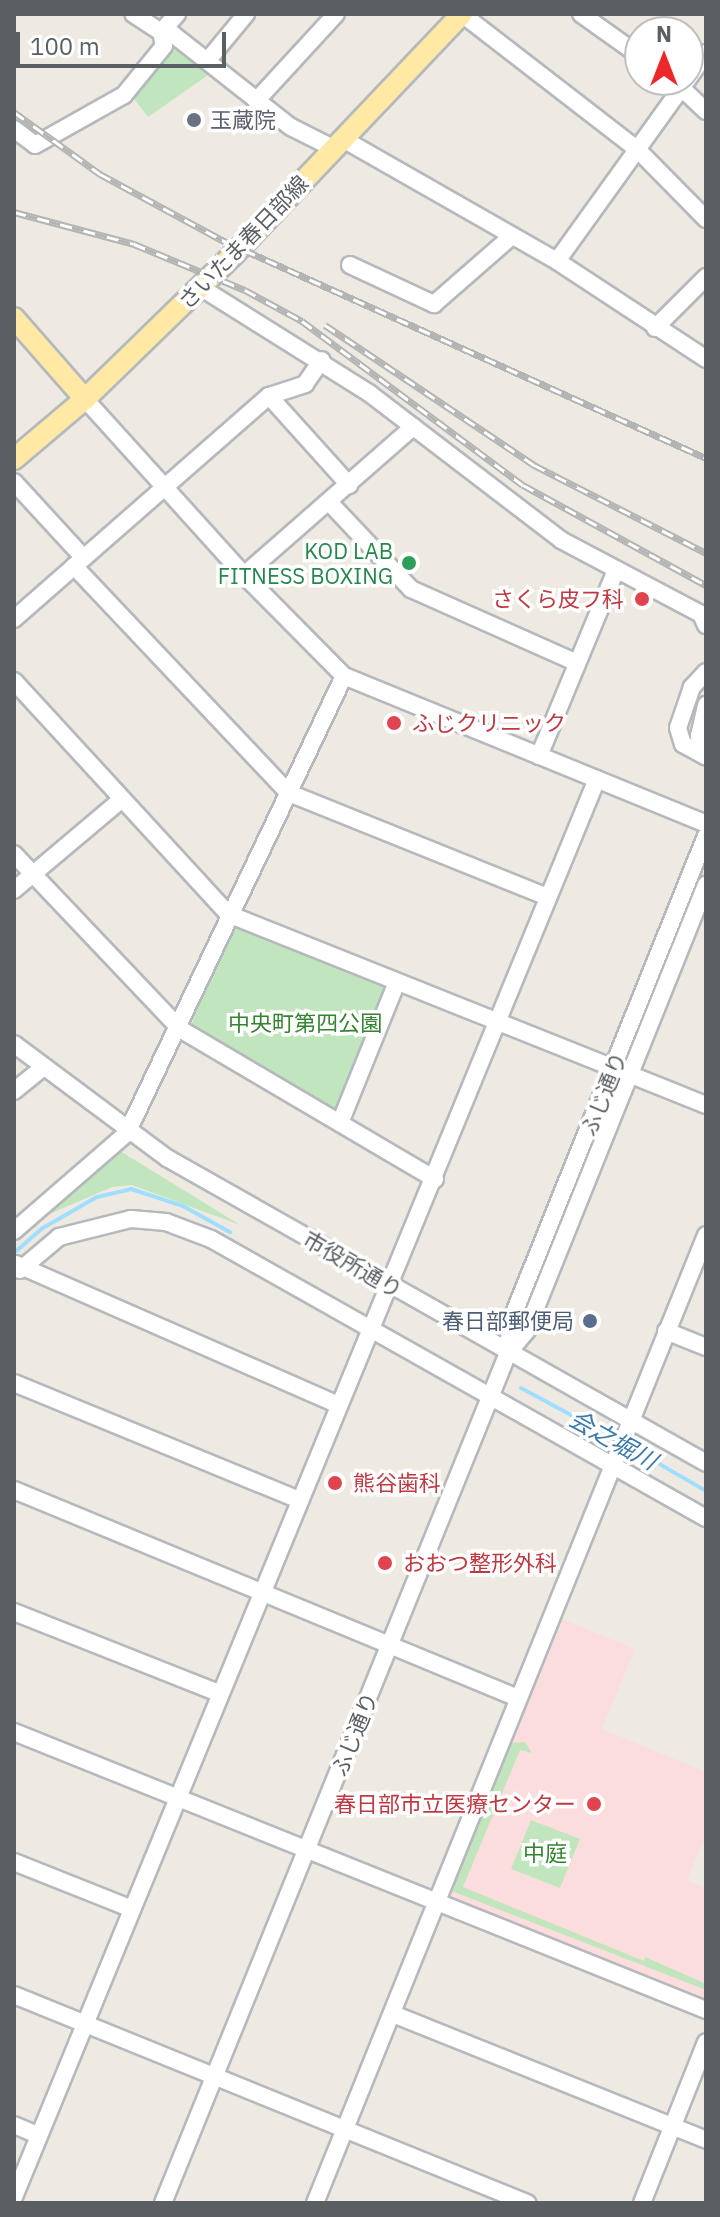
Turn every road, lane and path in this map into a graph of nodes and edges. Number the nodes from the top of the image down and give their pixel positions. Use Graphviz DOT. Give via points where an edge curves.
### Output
graph roads {
  1 [pos="133,14"];
  2 [pos="177,14"];
  3 [pos="246,14"];
  4 [pos="336,14"];
  5 [pos="462,14"];
  6 [pos="581,14"];
  7 [pos="163,30"];
  8 [pos="624,45"];
  9 [pos="208,60"];
  10 [pos="673,96"];
  11 [pos="256,101"];
  12 [pos="14,129"];
  13 [pos="338,144"];
  14 [pos="638,150"];
  15 [pos="706,219"];
  16 [pos="512,236"];
  17 [pos="557,261"];
  18 [pos="350,265"];
  19 [pos="706,277"];
  20 [pos="200,287"];
  21 [pos="14,318"];
  22 [pos="655,328"];
  23 [pos="706,359"];
  24 [pos="322,360"];
  25 [pos="269,396"];
  26 [pos="85,399"];
  27 [pos="413,427"];
  28 [pos="14,459"];
  29 [pos="14,482"];
  30 [pos="349,485"];
  31 [pos="166,487"];
  32 [pos="330,503"];
  33 [pos="79,562"];
  34 [pos="616,570"];
  35 [pos="244,575"];
  36 [pos="14,619"];
  37 [pos="706,625"];
  38 [pos="577,663"];
  39 [pos="706,672"];
  40 [pos="344,676"];
  41 [pos="14,681"];
  42 [pos="706,705"];
  43 [pos="539,756"];
  44 [pos="705,757"];
  45 [pos="597,779"];
  46 [pos="289,793"];
  47 [pos="122,799"];
  48 [pos="706,824"];
  49 [pos="706,836"];
  50 [pos="14,854"];
  51 [pos="32,873"];
  52 [pos="706,885"];
  53 [pos="14,890"];
  54 [pos="548,897"];
  55 [pos="228,914"];
  56 [pos="397,982"];
  57 [pos="498,1022"];
  58 [pos="180,1029"];
  59 [pos="14,1044"];
  60 [pos="42,1068"];
  61 [pos="613,1068"];
  62 [pos="630,1074"];
  63 [pos="14,1091"];
  64 [pos="706,1105"];
  65 [pos="340,1123"];
  66 [pos="127,1133"];
  67 [pos="435,1179"];
  68 [pos="14,1231"];
  69 [pos="706,1235"];
  70 [pos="16,1265"];
  71 [pos="387,1285"];
  72 [pos="370,1322"];
  73 [pos="666,1331"];
  74 [pos="706,1347"];
  75 [pos="506,1358"];
  76 [pos="14,1383"];
  77 [pos="493,1391"];
  78 [pos="336,1404"];
  79 [pos="629,1426"];
  80 [pos="614,1461"];
  81 [pos="706,1463"];
  82 [pos="14,1490"];
  83 [pos="299,1500"];
  84 [pos="706,1518"];
  85 [pos="260,1593"];
  86 [pos="14,1612"];
  87 [pos="390,1645"];
  88 [pos="219,1693"];
  89 [pos="518,1698"];
  90 [pos="14,1732"];
  91 [pos="178,1796"];
  92 [pos="308,1847"];
  93 [pos="14,1862"];
  94 [pos="437,1899"];
  95 [pos="132,1909"];
  96 [pos="14,1995"];
  97 [pos="706,2010"];
  98 [pos="393,2014"];
  99 [pos="86,2025"];
  100 [pos="706,2042"];
  101 [pos="215,2076"];
  102 [pos="14,2125"];
  103 [pos="673,2126"];
  104 [pos="346,2131"];
  105 [pos="38,2135"];
  106 [pos="706,2140"];
  107 [pos="14,2197"];
  108 [pos="163,2203"];
  109 [pos="315,2203"];
  110 [pos="527,2203"];
  111 [pos="642,2203"];
  1 -- 7 [label="street"];
  2 -- 7 [label="street"];
  3 -- 9 [label="street"];
  4 -- 11 [label="street"];
  5 -- 13 [label="main road, さいたま春日部線"];
  5 -- 14 [label="street"];
  6 -- 8 [label="street"];
  7 -- 9 [label="street"];
  7 -- 12 [label="street" via="164,46 124,95 35,145"];
  9 -- 11 [label="street"];
  10 -- 14 [label="street"];
  11 -- 13 [label="street" via="291,127"];
  13 -- 16 [label="street"];
  13 -- 20 [label="main road, さいたま春日部線"];
  14 -- 15 [label="street"];
  14 -- 17 [label="street"];
  16 -- 17 [label="street"];
  16 -- 18 [label="street" via="434,304"];
  17 -- 22 [label="street"];
  19 -- 22 [label="street"];
  20 -- 24 [label="street"];
  20 -- 26 [label="main road, さいたま春日部線"];
  21 -- 26 [label="main road"];
  22 -- 23 [label="street"];
  24 -- 25 [label="street" via="305,384"];
  24 -- 27 [label="street"];
  25 -- 30 [label="street"];
  25 -- 31 [label="street"];
  26 -- 28 [label="main road, さいたま春日部線"];
  26 -- 31 [label="street"];
  27 -- 30 [label="street"];
  27 -- 34 [label="street" via="561,540"];
  29 -- 33 [label="street"];
  30 -- 32 [label="street"];
  31 -- 33 [label="street"];
  31 -- 35 [label="street"];
  32 -- 35 [label="street"];
  32 -- 38 [label="street" via="411,589"];
  33 -- 36 [label="street"];
  33 -- 46 [label="street"];
  34 -- 37 [label="street" via="701,614"];
  34 -- 38 [label="street"];
  35 -- 40 [label="street"];
  38 -- 43 [label="street"];
  39 -- 44 [label="street" via="692,687 678,728 683,744"];
  40 -- 43 [label="street"];
  40 -- 46 [label="street"];
  41 -- 47 [label="street"];
  42 -- 44 [label="street" via="699,736"];
  43 -- 45 [label="street"];
  45 -- 48 [label="street"];
  45 -- 54 [label="street"];
  46 -- 54 [label="street"];
  46 -- 55 [label="street"];
  47 -- 51 [label="street"];
  47 -- 55 [label="street"];
  49 -- 61 [label="street, ふじ通り"];
  50 -- 51 [label="street"];
  51 -- 53 [label="street"];
  51 -- 58 [label="street"];
  52 -- 62 [label="street, ふじ通り"];
  54 -- 57 [label="street"];
  55 -- 56 [label="street"];
  55 -- 58 [label="street"];
  56 -- 57 [label="street"];
  56 -- 65 [label="street"];
  57 -- 61 [label="street"];
  57 -- 67 [label="street"];
  58 -- 65 [label="street"];
  58 -- 66 [label="street"];
  59 -- 60 [label="street, 市役所通り"];
  60 -- 63 [label="street"];
  60 -- 66 [label="street, 市役所通り"];
  61 -- 62 [label="street"];
  61 -- 75 [label="street, ふじ通り" via="510,1323"];
  62 -- 64 [label="street"];
  62 -- 75 [label="street, ふじ通り" via="527,1330"];
  65 -- 67 [label="street"];
  66 -- 68 [label="street"];
  66 -- 71 [label="street, 市役所通り"];
  67 -- 71 [label="street"];
  69 -- 73 [label="street"];
  70 -- 72 [label="street" via="59,1237 131,1219 166,1222 211,1239"];
  70 -- 78 [label="street"];
  71 -- 72 [label="street"];
  71 -- 75 [label="street, 市役所通り"];
  72 -- 77 [label="street"];
  72 -- 78 [label="street"];
  73 -- 74 [label="street"];
  73 -- 79 [label="street"];
  75 -- 77 [label="street, ふじ通り"];
  75 -- 79 [label="street, 市役所通り"];
  76 -- 83 [label="street"];
  77 -- 80 [label="street"];
  77 -- 87 [label="street, ふじ通り"];
  78 -- 83 [label="street"];
  79 -- 80 [label="street"];
  79 -- 81 [label="street, 市役所通り"];
  80 -- 84 [label="street"];
  80 -- 89 [label="street"];
  82 -- 85 [label="street"];
  83 -- 85 [label="street"];
  85 -- 87 [label="street"];
  85 -- 88 [label="street"];
  86 -- 88 [label="street"];
  87 -- 89 [label="street"];
  87 -- 92 [label="street, ふじ通り"];
  88 -- 91 [label="street"];
  89 -- 94 [label="street"];
  90 -- 91 [label="street"];
  91 -- 92 [label="street"];
  91 -- 95 [label="street"];
  92 -- 94 [label="street"];
  92 -- 101 [label="street, ふじ通り"];
  93 -- 95 [label="street"];
  94 -- 97 [label="street"];
  94 -- 98 [label="street"];
  95 -- 99 [label="street"];
  96 -- 99 [label="street"];
  98 -- 103 [label="street"];
  98 -- 104 [label="street"];
  99 -- 101 [label="street"];
  99 -- 105 [label="street"];
  100 -- 103 [label="street"];
  101 -- 104 [label="street"];
  101 -- 108 [label="street, ふじ通り"];
  102 -- 105 [label="street"];
  103 -- 106 [label="street"];
  103 -- 111 [label="street"];
  104 -- 109 [label="street"];
  104 -- 110 [label="street"];
  105 -- 107 [label="street"];
}
